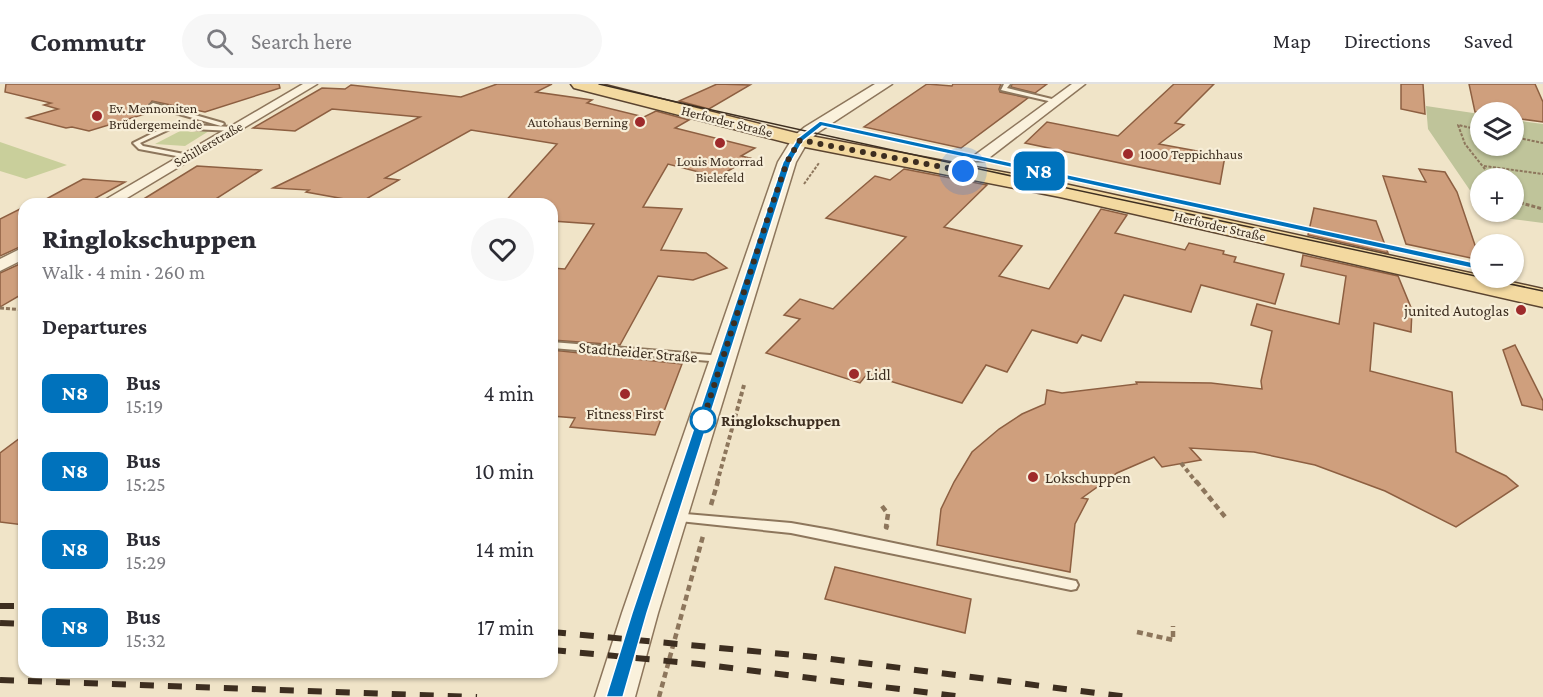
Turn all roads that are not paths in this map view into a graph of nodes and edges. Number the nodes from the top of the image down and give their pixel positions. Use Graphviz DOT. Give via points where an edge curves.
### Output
graph roads {
  1 [pos="311,84"];
  2 [pos="580,84"];
  3 [pos="639,84"];
  4 [pos="885,84"];
  5 [pos="1007,84"];
  6 [pos="1079,84"];
  7 [pos="1057,101"];
  8 [pos="729,103"];
  9 [pos="153,105"];
  10 [pos="820,123"];
  11 [pos="236,128"];
  12 [pos="796,128"];
  13 [pos="187,156"];
  14 [pos="980,158"];
  15 [pos="116,198"];
  16 [pos="18,256"];
  17 [pos="1470,265"];
  18 [pos="0,266"];
  19 [pos="1524,276"];
  20 [pos="1543,280"];
  21 [pos="1543,298"];
  22 [pos="558,346"];
  23 [pos="724,360"];
  24 [pos="671,517"];
  25 [pos="1071,585"];
  26 [pos="615,697"];
  1 -- 11 [label="street, Schillerstraße"];
  2 -- 12 [label="main road, Herforder Straße"];
  3 -- 8 [label="main road, Herforder Straße"];
  4 -- 10 [label="street"];
  5 -- 7 [label="lane" via="1003,89"];
  6 -- 7 [label="street"];
  7 -- 14 [label="street"];
  9 -- 11 [label="lane"];
  10 -- 12 [label="main road, Herforder Straße"];
  10 -- 14 [label="main road, Herforder Straße"];
  11 -- 13 [label="street, Schillerstraße"];
  11 -- 13 [label="lane" via="171,126 136,143 141,148"];
  12 -- 21 [label="main road, Herforder Straße"];
  12 -- 23 [label="street, Stadtheider Straße"];
  13 -- 15 [label="street, Schillerstraße"];
  14 -- 17 [label="main road, Herforder Straße"];
  16 -- 18 [label="street"];
  19 -- 20 [label="main road"];
  22 -- 23 [label="lane, Stadtheider Straße"];
  23 -- 24 [label="street, Stadtheider Straße"];
  24 -- 25 [label="lane" via="831,535"];
  24 -- 26 [label="street, Stadtheider Straße"];
}
